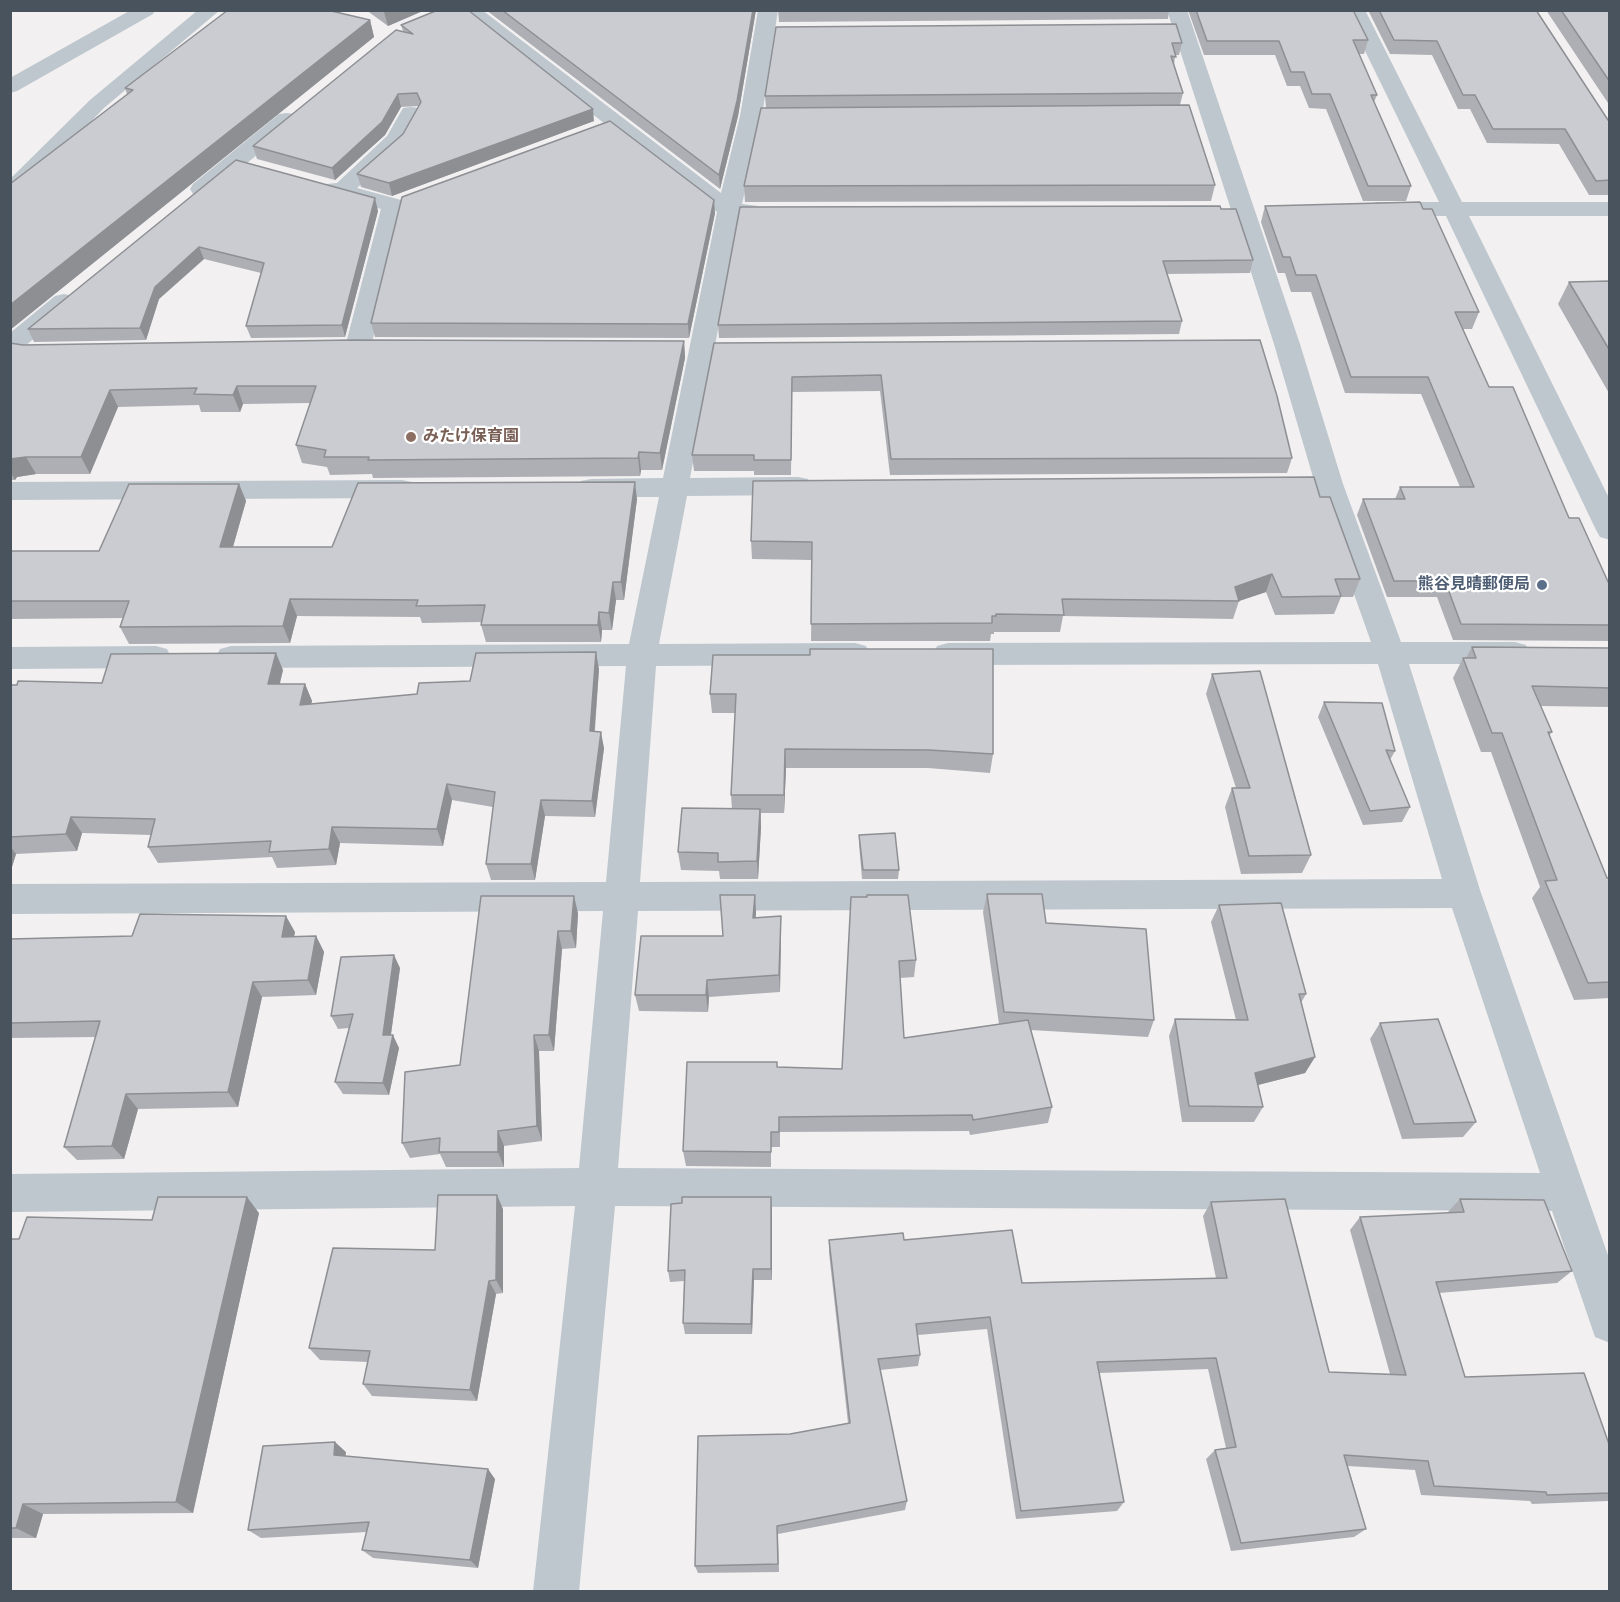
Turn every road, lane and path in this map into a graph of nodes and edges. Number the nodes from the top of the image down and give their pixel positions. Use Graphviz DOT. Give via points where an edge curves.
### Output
graph roads {
  1 [pos="146,10"];
  2 [pos="211,10"];
  3 [pos="469,10"];
  4 [pos="1355,10"];
  5 [pos="1173,21"];
  6 [pos="771,24"];
  7 [pos="10,87"];
  8 [pos="307,103"];
  9 [pos="411,113"];
  10 [pos="615,124"];
  11 [pos="593,133"];
  12 [pos="308,182"];
  13 [pos="340,191"];
  14 [pos="10,192"];
  15 [pos="415,197"];
  16 [pos="189,199"];
  17 [pos="393,205"];
  18 [pos="1360,209"];
  19 [pos="1454,209"];
  20 [pos="1610,209"];
  21 [pos="730,211"];
  22 [pos="777,211"];
  23 [pos="82,286"];
  24 [pos="358,347"];
  25 [pos="10,348"];
  26 [pos="44,352"];
  27 [pos="819,486"];
  28 [pos="676,487"];
  29 [pos="569,488"];
  30 [pos="426,489"];
  31 [pos="10,491"];
  32 [pos="1610,530"];
  33 [pos="1390,653"];
  34 [pos="878,654"];
  35 [pos="926,654"];
  36 [pos="1542,654"];
  37 [pos="642,655"];
  38 [pos="10,658"];
  39 [pos="1464,893"];
  40 [pos="623,896"];
  41 [pos="10,899"];
  42 [pos="597,1186"];
  43 [pos="1564,1192"];
  44 [pos="10,1193"];
  45 [pos="1610,1322"];
  46 [pos="556,1592"];
  1 -- 7 [label="street"];
  2 -- 14 [label="street" via="97,104"];
  3 -- 10 [label="street"];
  4 -- 19 [label="street"];
  5 -- 33 [label="street" via="1198,113 1243,210 1275,344 1317,484"];
  6 -- 21 [label="street" via="758,115"];
  8 -- 16 [label="street" via="244,165"];
  9 -- 13 [label="street" via="396,140"];
  10 -- 11 [label="street"];
  10 -- 21 [label="street"];
  12 -- 13 [label="street"];
  13 -- 17 [label="street"];
  15 -- 17 [label="street"];
  17 -- 24 [label="street"];
  18 -- 19 [label="street"];
  19 -- 20 [label="street"];
  19 -- 32 [label="street"];
  21 -- 22 [label="street"];
  21 -- 28 [label="street"];
  23 -- 25 [label="street"];
  25 -- 26 [label="street"];
  27 -- 28 [label="street"];
  28 -- 29 [label="street"];
  28 -- 37 [label="street"];
  30 -- 31 [label="street"];
  33 -- 35 [label="street"];
  33 -- 36 [label="street"];
  33 -- 39 [label="street"];
  34 -- 37 [label="street"];
  37 -- 38 [label="street"];
  37 -- 40 [label="street"];
  39 -- 40 [label="street"];
  39 -- 43 [label="street"];
  40 -- 41 [label="street"];
  40 -- 42 [label="street"];
  42 -- 43 [label="street"];
  42 -- 44 [label="street"];
  42 -- 46 [label="street"];
  43 -- 45 [label="street"];
}
